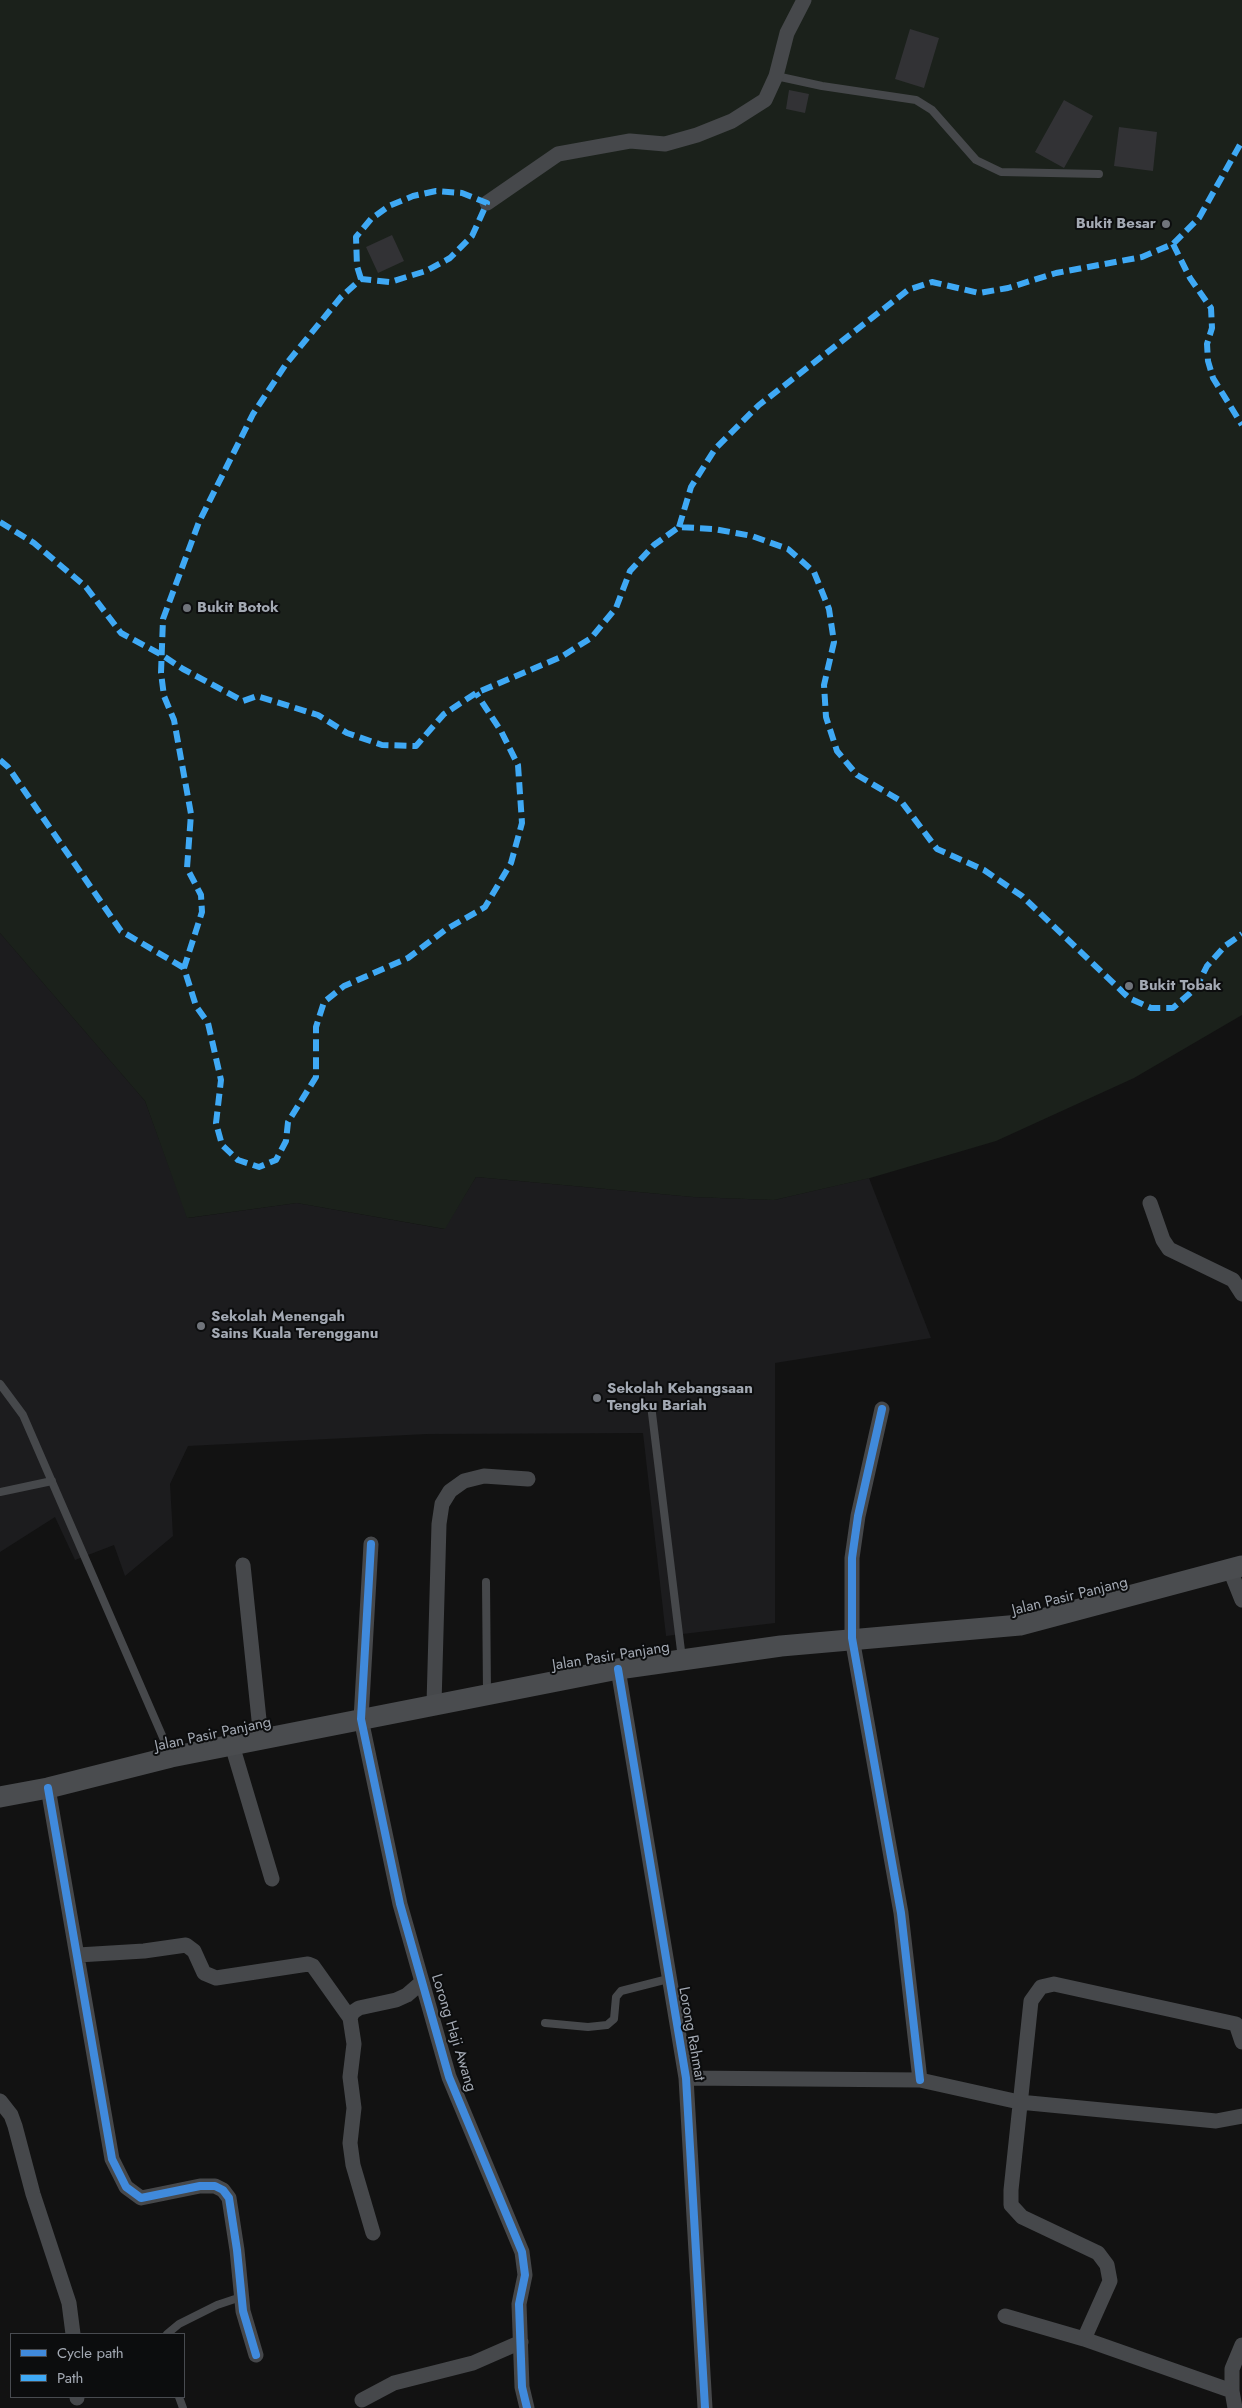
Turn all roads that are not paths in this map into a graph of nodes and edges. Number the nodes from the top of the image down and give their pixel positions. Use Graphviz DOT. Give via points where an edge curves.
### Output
graph roads {
  1 [pos="804,0"];
  2 [pos="776,76"];
  3 [pos="1099,174"];
  4 [pos="487,203"];
  5 [pos="1150,1203"];
  6 [pos="1242,1294"];
  7 [pos="0,1384"];
  8 [pos="651,1405"];
  9 [pos="882,1409"];
  10 [pos="528,1479"];
  11 [pos="52,1481"];
  12 [pos="0,1492"];
  13 [pos="372,1544"];
  14 [pos="243,1565"];
  15 [pos="1236,1568"];
  16 [pos="486,1582"];
  17 [pos="1242,1600"];
  18 [pos="852,1638"];
  19 [pos="682,1660"];
  20 [pos="618,1669"];
  21 [pos="487,1693"];
  22 [pos="434,1704"];
  23 [pos="361,1719"];
  24 [pos="261,1739"];
  25 [pos="232,1745"];
  26 [pos="171,1757"];
  27 [pos="48,1788"];
  28 [pos="0,1797"];
  29 [pos="272,1879"];
  30 [pos="78,1955"];
  31 [pos="668,1980"];
  32 [pos="422,1982"];
  33 [pos="350,2018"];
  34 [pos="545,2023"];
  35 [pos="1239,2023"];
  36 [pos="1242,2042"];
  37 [pos="686,2078"];
  38 [pos="920,2080"];
  39 [pos="0,2101"];
  40 [pos="1019,2102"];
  41 [pos="1242,2116"];
  42 [pos="373,2233"];
  43 [pos="241,2297"];
  44 [pos="1005,2316"];
  45 [pos="73,2333"];
  46 [pos="168,2333"];
  47 [pos="1084,2339"];
  48 [pos="521,2342"];
  49 [pos="1242,2345"];
  50 [pos="256,2355"];
  51 [pos="1232,2391"];
  52 [pos="362,2400"];
  53 [pos="527,2408"];
  54 [pos="705,2408"];
  55 [pos="1235,2408"];
  1 -- 2 [label="street" via="787,33"];
  2 -- 3 [label="lane" via="916,100 932,110 976,160 1001,172"];
  2 -- 4 [label="street" via="765,100 732,122 664,144 630,141 558,154"];
  5 -- 6 [label="street" via="1169,1249 1233,1280"];
  7 -- 11 [label="lane" via="23,1415"];
  8 -- 19 [label="lane"];
  9 -- 18 [label="street" via="852,1558"];
  10 -- 22 [label="street" via="484,1476 471,1479 450,1490 442,1504"];
  11 -- 12 [label="lane"];
  11 -- 26 [label="lane"];
  13 -- 23 [label="street, Lorong Haji Awang"];
  14 -- 24 [label="street"];
  15 -- 17 [label="street"];
  15 -- 18 [label="main road, Jalan Pasir Panjang" via="1020,1625"];
  16 -- 21 [label="lane"];
  18 -- 19 [label="main road, Jalan Pasir Panjang"];
  18 -- 38 [label="street" via="901,1913"];
  19 -- 20 [label="main road, Jalan Pasir Panjang"];
  20 -- 21 [label="main road, Jalan Pasir Panjang"];
  20 -- 31 [label="street, Lorong Rahmat"];
  21 -- 22 [label="main road, Jalan Pasir Panjang"];
  22 -- 23 [label="main road, Jalan Pasir Panjang"];
  23 -- 24 [label="main road, Jalan Pasir Panjang"];
  23 -- 32 [label="street, Lorong Haji Awang" via="400,1904"];
  24 -- 25 [label="main road, Jalan Pasir Panjang"];
  25 -- 26 [label="main road, Jalan Pasir Panjang"];
  25 -- 29 [label="street"];
  26 -- 27 [label="main road, Jalan Pasir Panjang"];
  27 -- 28 [label="main road, Jalan Pasir Panjang"];
  27 -- 30 [label="street"];
  30 -- 33 [label="street" via="186,1945 194,1951 204,1973 216,1978 308,1964 313,1966"];
  30 -- 43 [label="street" via="112,2159 119,2177 126,2188 141,2198 200,2186 215,2186 223,2190 232,2210"];
  31 -- 34 [label="lane" via="621,1991 616,1996 614,2019 607,2025 588,2027"];
  31 -- 37 [label="street, Lorong Rahmat"];
  32 -- 33 [label="street" via="407,1995 359,2008"];
  32 -- 48 [label="street, Lorong Haji Awang" via="449,2077 522,2252 525,2275 519,2304"];
  33 -- 42 [label="street" via="354,2044 350,2077 354,2108 350,2143 353,2165"];
  35 -- 36 [label="street"];
  35 -- 40 [label="street" via="1054,1984 1041,1987 1031,2001"];
  37 -- 38 [label="street"];
  37 -- 54 [label="street, Lorong Rahmat"];
  38 -- 40 [label="street"];
  39 -- 45 [label="street" via="15,2126 33,2194 69,2303"];
  40 -- 41 [label="street" via="1216,2121"];
  40 -- 47 [label="street" via="1011,2205 1022,2217 1098,2254 1107,2265 1110,2282"];
  43 -- 46 [label="lane" via="217,2305"];
  43 -- 50 [label="street"];
  44 -- 47 [label="street"];
  47 -- 51 [label="street"];
  48 -- 52 [label="street" via="473,2363 394,2383"];
  48 -- 53 [label="street, Lorong Haji Awang" via="522,2387"];
  49 -- 51 [label="street" via="1232,2369"];
  51 -- 55 [label="street"];
}
